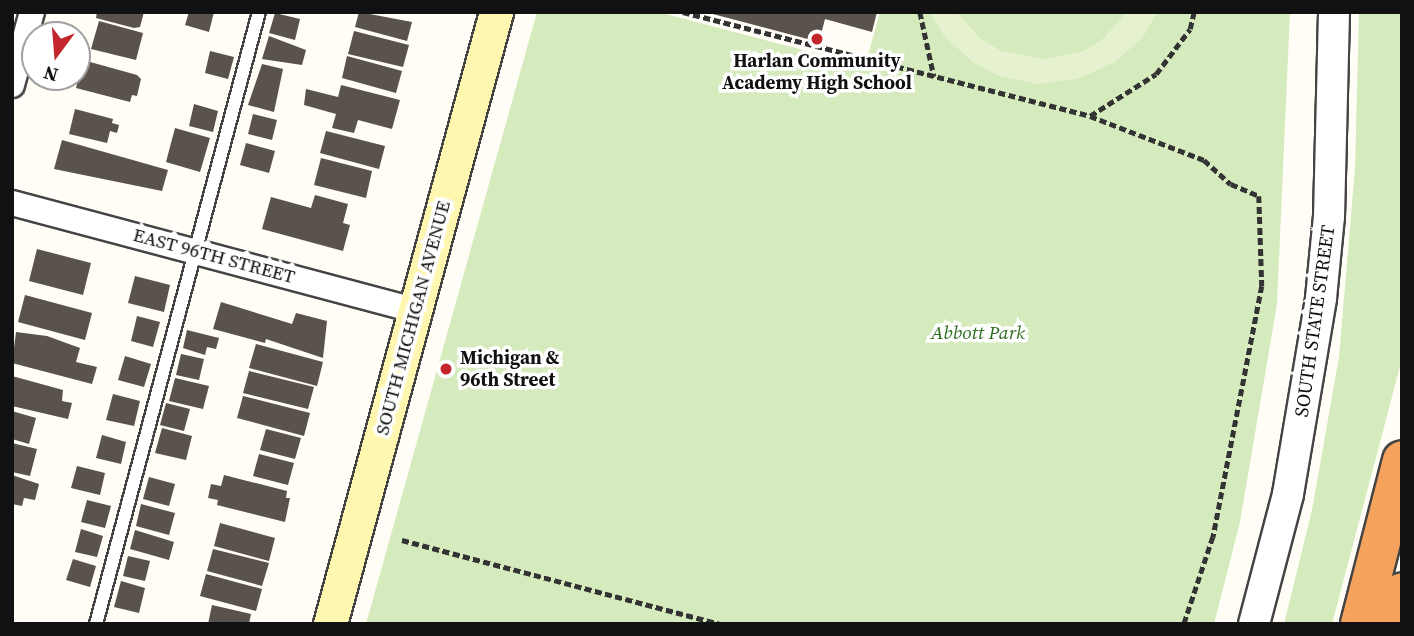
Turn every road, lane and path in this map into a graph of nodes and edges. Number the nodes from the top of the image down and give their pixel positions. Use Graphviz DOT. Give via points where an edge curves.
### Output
graph roads {
  1 [pos="32,12"];
  2 [pos="259,12"];
  3 [pos="496,12"];
  4 [pos="683,12"];
  5 [pos="920,12"];
  6 [pos="1194,12"];
  7 [pos="1334,12"];
  8 [pos="934,77"];
  9 [pos="12,86"];
  10 [pos="1090,116"];
  11 [pos="12,203"];
  12 [pos="195,251"];
  13 [pos="415,310"];
  14 [pos="1402,460"];
  15 [pos="402,540"];
  16 [pos="1402,592"];
  17 [pos="96,624"];
  18 [pos="330,624"];
  19 [pos="719,624"];
  20 [pos="1184,624"];
  21 [pos="1254,624"];
  22 [pos="1360,624"];
  23 [pos="1393,624"];
  1 -- 9 [label="street"];
  2 -- 12 [label="lane"];
  3 -- 13 [label="main road, SOUTH MICHIGAN AVENUE"];
  4 -- 8 [label="path"];
  5 -- 8 [label="path"];
  6 -- 10 [label="path" via="1190,29 1156,74"];
  7 -- 21 [label="street, SOUTH STATE STREET" via="1329,217 1321,298 1288,494"];
  8 -- 10 [label="path"];
  10 -- 20 [label="path" via="1204,160 1231,184 1259,196 1262,286 1213,537"];
  11 -- 12 [label="street, EAST 96TH STREET"];
  12 -- 13 [label="street, EAST 96TH STREET"];
  12 -- 17 [label="lane"];
  13 -- 18 [label="main road, SOUTH MICHIGAN AVENUE"];
  14 -- 22 [label="highway"];
  15 -- 19 [label="path"];
  16 -- 23 [label="highway"];
}
